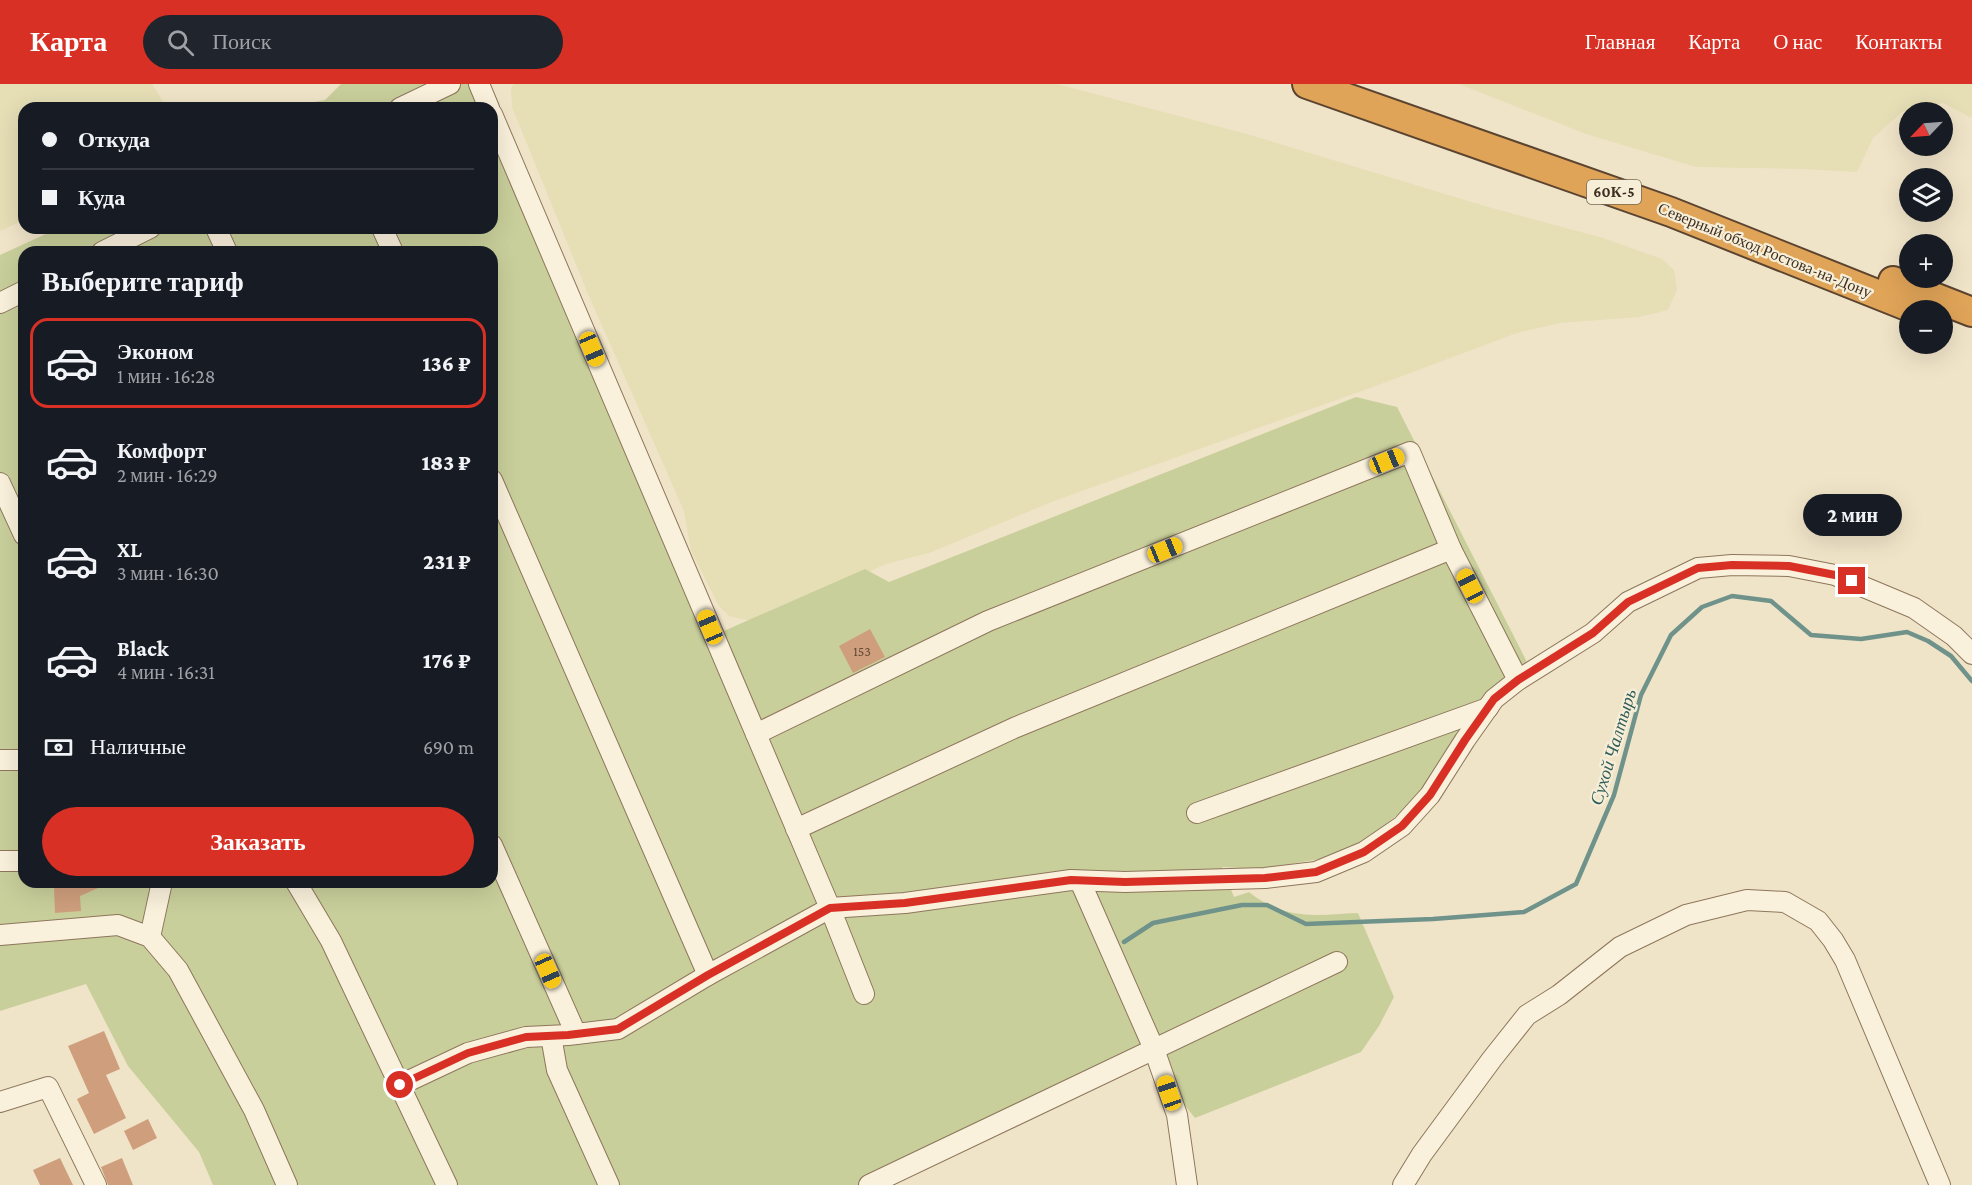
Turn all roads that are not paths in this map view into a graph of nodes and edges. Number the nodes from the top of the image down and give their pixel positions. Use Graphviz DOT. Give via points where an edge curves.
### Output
graph roads {
  1 [pos="450,84"];
  2 [pos="479,84"];
  3 [pos="1307,84"];
  4 [pos="1365,84"];
  5 [pos="412,102"];
  6 [pos="486,102"];
  7 [pos="498,128"];
  8 [pos="138,234"];
  9 [pos="114,246"];
  10 [pos="18,294"];
  11 [pos="0,303"];
  12 [pos="1899,303"];
  13 [pos="1972,312"];
  14 [pos="1953,325"];
  15 [pos="1972,333"];
  16 [pos="0,483"];
  17 [pos="498,494"];
  18 [pos="18,522"];
  19 [pos="1451,549"];
  20 [pos="1972,654"];
  21 [pos="1518,680"];
  22 [pos="1488,708"];
  23 [pos="756,734"];
  24 [pos="0,760"];
  25 [pos="18,760"];
  26 [pos="1197,813"];
  27 [pos="796,829"];
  28 [pos="498,858"];
  29 [pos="0,861"];
  30 [pos="18,861"];
  31 [pos="1080,881"];
  32 [pos="161,888"];
  33 [pos="300,888"];
  34 [pos="830,908"];
  35 [pos="0,935"];
  36 [pos="150,937"];
  37 [pos="1337,962"];
  38 [pos="708,975"];
  39 [pos="864,994"];
  40 [pos="576,1034"];
  41 [pos="551,1036"];
  42 [pos="1154,1049"];
  43 [pos="400,1085"];
  44 [pos="0,1102"];
  45 [pos="96,1185"];
  46 [pos="287,1185"];
  47 [pos="447,1185"];
  48 [pos="609,1185"];
  49 [pos="869,1185"];
  50 [pos="1187,1185"];
  51 [pos="1403,1185"];
  52 [pos="1940,1185"];
  1 -- 5 [label="street"];
  2 -- 6 [label="street"];
  3 -- 12 [label="highway, Северный обход Ростова-на-Дону / 60К-5" via="1671,212"];
  4 -- 13 [label="highway, Северный обход Ростова-на-Дону / 60К-5" via="1678,195"];
  7 -- 23 [label="street"];
  8 -- 9 [label="street"];
  10 -- 11 [label="street"];
  14 -- 15 [label="highway"];
  16 -- 18 [label="street"];
  17 -- 38 [label="street"];
  19 -- 21 [label="street"];
  19 -- 23 [label="street" via="1410,452 988,621"];
  19 -- 27 [label="street" via="1014,728"];
  20 -- 21 [label="street" via="1914,608 1835,575 1789,566 1732,565 1698,568 1628,602 1593,633"];
  21 -- 22 [label="street"];
  22 -- 26 [label="street"];
  22 -- 31 [label="street" via="1430,795 1402,826 1364,852 1316,872 1265,878"];
  23 -- 27 [label="street"];
  24 -- 25 [label="street"];
  27 -- 34 [label="street"];
  28 -- 40 [label="street"];
  29 -- 30 [label="street"];
  31 -- 34 [label="street" via="905,903"];
  31 -- 42 [label="street"];
  32 -- 36 [label="street"];
  33 -- 43 [label="street" via="332,941"];
  34 -- 38 [label="street"];
  34 -- 39 [label="street"];
  35 -- 36 [label="street" via="118,925"];
  36 -- 46 [label="street" via="178,970 254,1110"];
  37 -- 42 [label="street"];
  38 -- 40 [label="street" via="618,1029"];
  40 -- 41 [label="street"];
  41 -- 43 [label="street" via="526,1037 468,1053"];
  41 -- 48 [label="street" via="557,1070"];
  42 -- 49 [label="street"];
  42 -- 50 [label="street" via="1177,1115"];
  43 -- 47 [label="street"];
  44 -- 45 [label="street" via="48,1087"];
  51 -- 52 [label="street" via="1429,1144 1527,1015 1559,995 1620,946 1686,915 1747,900 1785,902 1818,921 1833,940"];
}
